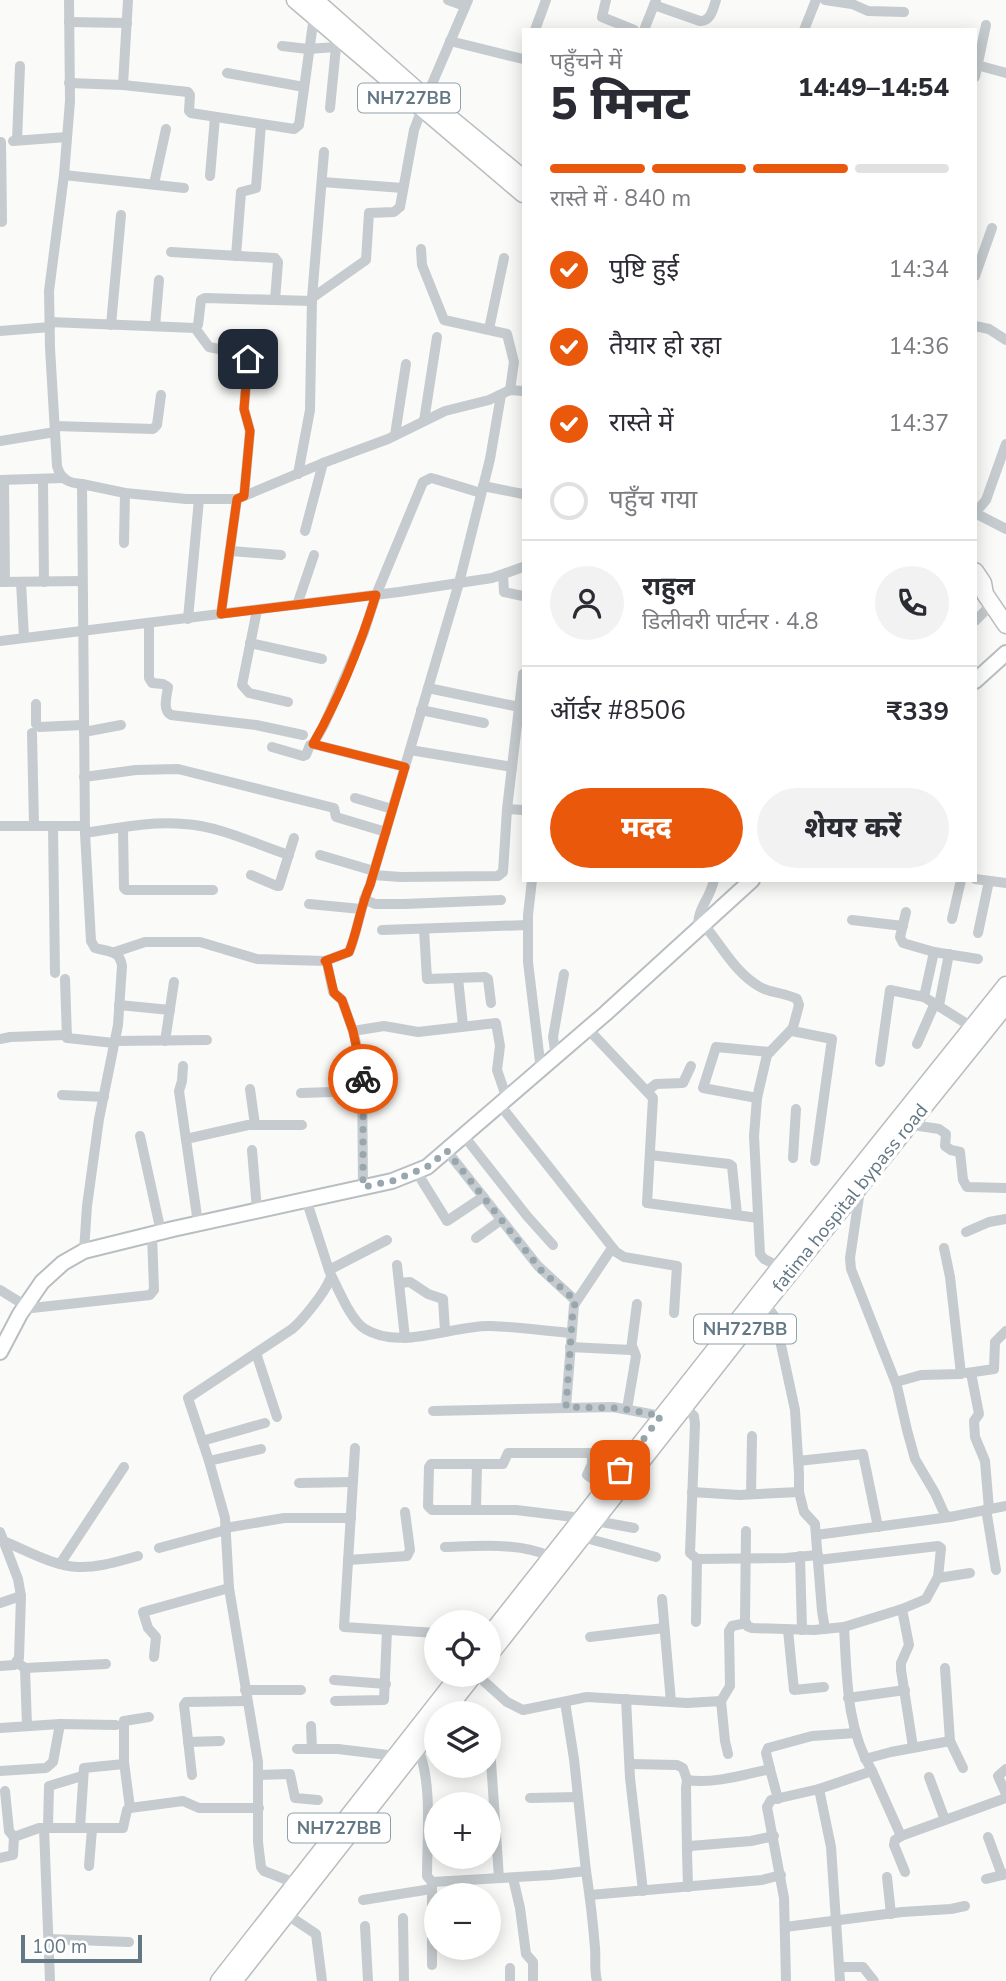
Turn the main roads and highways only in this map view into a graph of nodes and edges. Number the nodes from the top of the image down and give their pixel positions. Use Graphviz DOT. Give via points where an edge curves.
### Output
graph roads {
  1 [pos="307,4"];
  2 [pos="424,104"];
  3 [pos="522,177"];
  4 [pos="522,193"];
  5 [pos="977,574"];
  6 [pos="984,596"];
  7 [pos="1006,625"];
  8 [pos="1006,653"];
  9 [pos="977,679"];
  10 [pos="750,882"];
  11 [pos="1006,985"];
  12 [pos="1006,1005"];
  13 [pos="903,1123"];
  14 [pos="761,1299"];
  15 [pos="0,1352"];
  16 [pos="695,1383"];
  17 [pos="589,1520"];
  18 [pos="501,1621"];
  19 [pos="501,1640"];
  20 [pos="450,1687"];
  21 [pos="466,1687"];
  22 [pos="454,1701"];
  23 [pos="424,1739"];
  24 [pos="317,1864"];
  25 [pos="219,1981"];
  26 [pos="234,1981"];
  1 -- 2 [label="highway, NH727BB"];
  1 -- 2 [label="highway, NH727BB" via="338,43"];
  2 -- 3 [label="highway, NH727BB"];
  2 -- 4 [label="highway, NH727BB"];
  5 -- 6 [label="highway"];
  6 -- 7 [label="highway"];
  8 -- 9 [label="main road"];
  10 -- 15 [label="main road" via="427,1167 392,1181 84,1251 41,1282"];
  11 -- 13 [label="highway, fatima hospital bypass road / NH727BB"];
  12 -- 13 [label="highway, fatima hospital bypass road / NH727BB"];
  13 -- 14 [label="highway, fatima hospital bypass road / NH727BB" via="858,1188"];
  13 -- 14 [label="highway, fatima hospital bypass road / NH727BB" via="780,1267"];
  14 -- 16 [label="highway, fatima hospital bypass road / NH727BB"];
  16 -- 17 [label="highway, fatima hospital bypass road / NH727BB" via="684,1407"];
  16 -- 17 [label="highway, fatima hospital bypass road / NH727BB" via="661,1416"];
  17 -- 18 [label="highway, fatima hospital bypass road / NH727BB" via="552,1557"];
  17 -- 19 [label="highway, fatima hospital bypass road / NH727BB" via="582,1537"];
  20 -- 24 [label="highway, NH727BB"];
  21 -- 22 [label="highway"];
  23 -- 24 [label="highway, NH727BB"];
  24 -- 25 [label="highway, NH727BB" via="295,1883"];
  24 -- 26 [label="highway, NH727BB" via="286,1914"];
}
